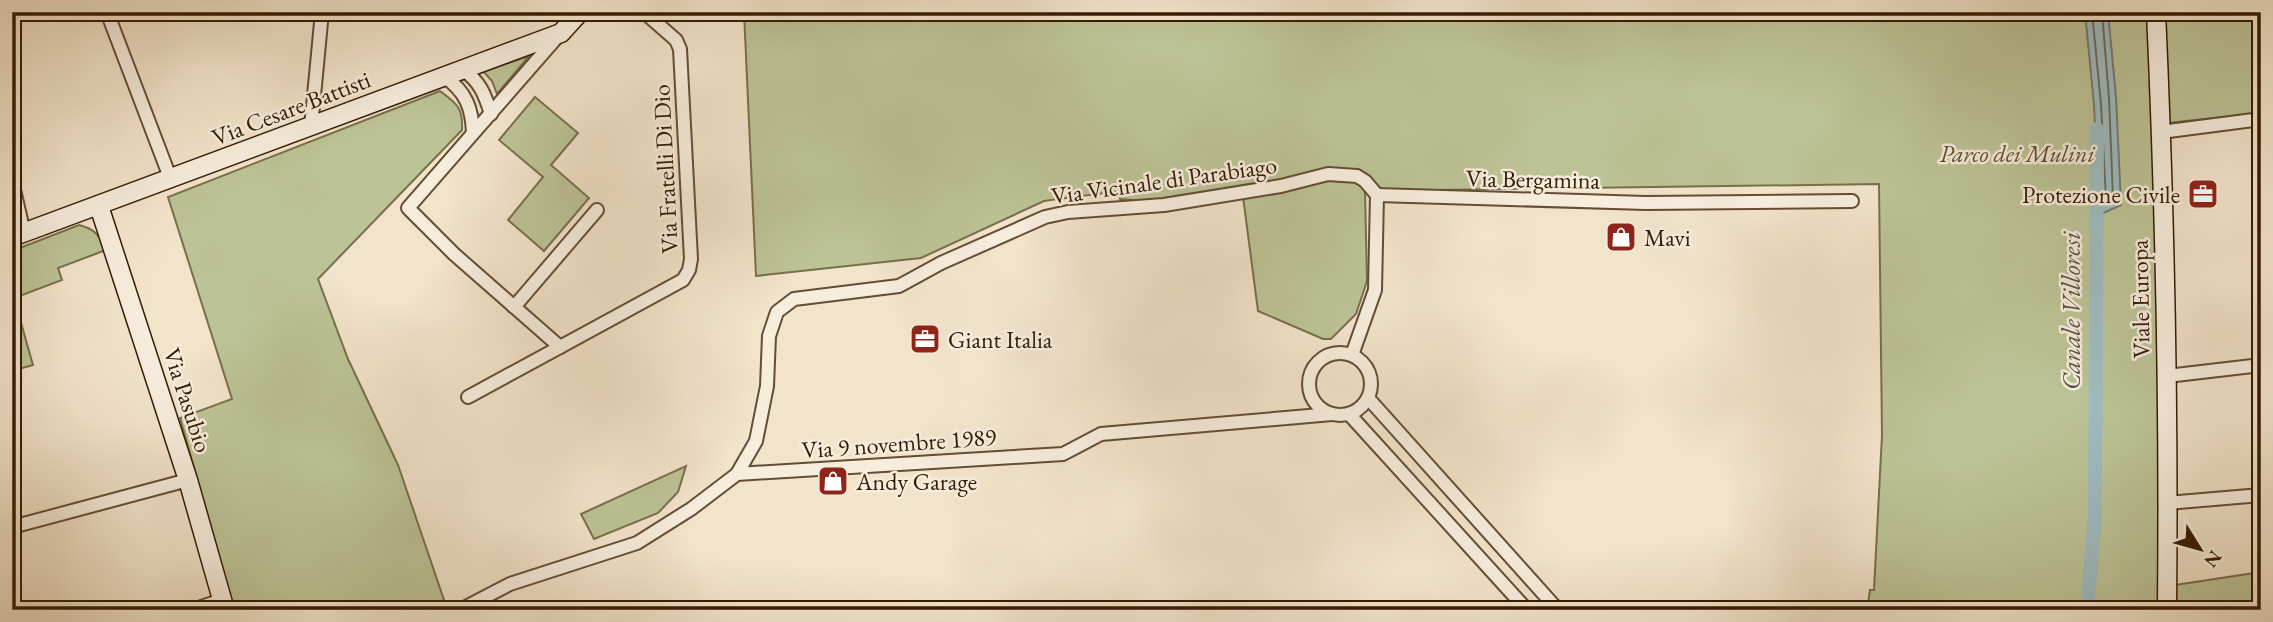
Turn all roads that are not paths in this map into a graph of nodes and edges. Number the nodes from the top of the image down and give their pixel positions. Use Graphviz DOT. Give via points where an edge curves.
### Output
graph roads {
  1 [pos="107,12"];
  2 [pos="322,12"];
  3 [pos="580,12"];
  4 [pos="644,12"];
  5 [pos="2156,12"];
  6 [pos="561,33"];
  7 [pos="463,70"];
  8 [pos="445,77"];
  9 [pos="491,114"];
  10 [pos="2261,119"];
  11 [pos="312,127"];
  12 [pos="2161,132"];
  13 [pos="473,133"];
  14 [pos="171,180"];
  15 [pos="12,181"];
  16 [pos="1377,195"];
  17 [pos="1852,201"];
  18 [pos="99,206"];
  19 [pos="597,210"];
  20 [pos="18,235"];
  21 [pos="514,307"];
  22 [pos="559,347"];
  23 [pos="1352,355"];
  24 [pos="2261,366"];
  25 [pos="2167,376"];
  26 [pos="468,397"];
  27 [pos="1368,398"];
  28 [pos="1332,414"];
  29 [pos="1349,414"];
  30 [pos="737,474"];
  31 [pos="188,480"];
  32 [pos="2261,495"];
  33 [pos="2167,503"];
  34 [pos="12,527"];
  35 [pos="224,605"];
  36 [pos="192,610"];
  37 [pos="460,610"];
  38 [pos="1527,610"];
  39 [pos="1559,610"];
  40 [pos="2167,610"];
  1 -- 14 [label="street"];
  2 -- 11 [label="street"];
  3 -- 6 [label="street, Via Cesare Battisti"];
  4 -- 22 [label="street, Via Fratelli Di Dio" via="680,49 690,270 683,280"];
  5 -- 12 [label="street, Viale Europa"];
  6 -- 7 [label="street, Via Cesare Battisti"];
  6 -- 9 [label="street"];
  7 -- 8 [label="street, Via Cesare Battisti"];
  7 -- 9 [label="street" via="480,85"];
  8 -- 11 [label="street, Via Cesare Battisti"];
  8 -- 13 [label="street" via="463,93"];
  9 -- 13 [label="street"];
  10 -- 12 [label="street"];
  11 -- 14 [label="street, Via Cesare Battisti"];
  12 -- 25 [label="street, Viale Europa"];
  13 -- 21 [label="street" via="408,208"];
  14 -- 18 [label="street, Via Cesare Battisti"];
  15 -- 20 [label="street"];
  16 -- 17 [label="street, Via Bergamina" via="1646,203"];
  16 -- 23 [label="street" via="1375,290"];
  16 -- 30 [label="street, Via Vicinale di Parabiago" via="1357,176 1328,174 1164,205 1068,212 1045,217 899,286 793,299 777,313 769,336 766,386 755,441"];
  18 -- 20 [label="street, Via Cesare Battisti"];
  18 -- 31 [label="street, Via Pasubio"];
  19 -- 21 [label="street"];
  21 -- 22 [label="street"];
  22 -- 26 [label="street"];
  23 -- 27 [label="street" via="1368,371"];
  23 -- 28 [label="street" via="1331,354 1316,364 1311,374 1314,401"];
  24 -- 25 [label="street"];
  25 -- 33 [label="street, Viale Europa"];
  27 -- 29 [label="street"];
  27 -- 39 [label="street"];
  28 -- 29 [label="street"];
  28 -- 30 [label="street, Via 9 novembre 1989" via="1101,434 1063,454"];
  29 -- 38 [label="street"];
  30 -- 37 [label="street, Via Vicinale di Parabiago" via="637,542 510,584"];
  31 -- 34 [label="street"];
  31 -- 35 [label="street, Via Pasubio"];
  32 -- 33 [label="street"];
  33 -- 40 [label="street, Viale Europa"];
  35 -- 36 [label="street"];
}
